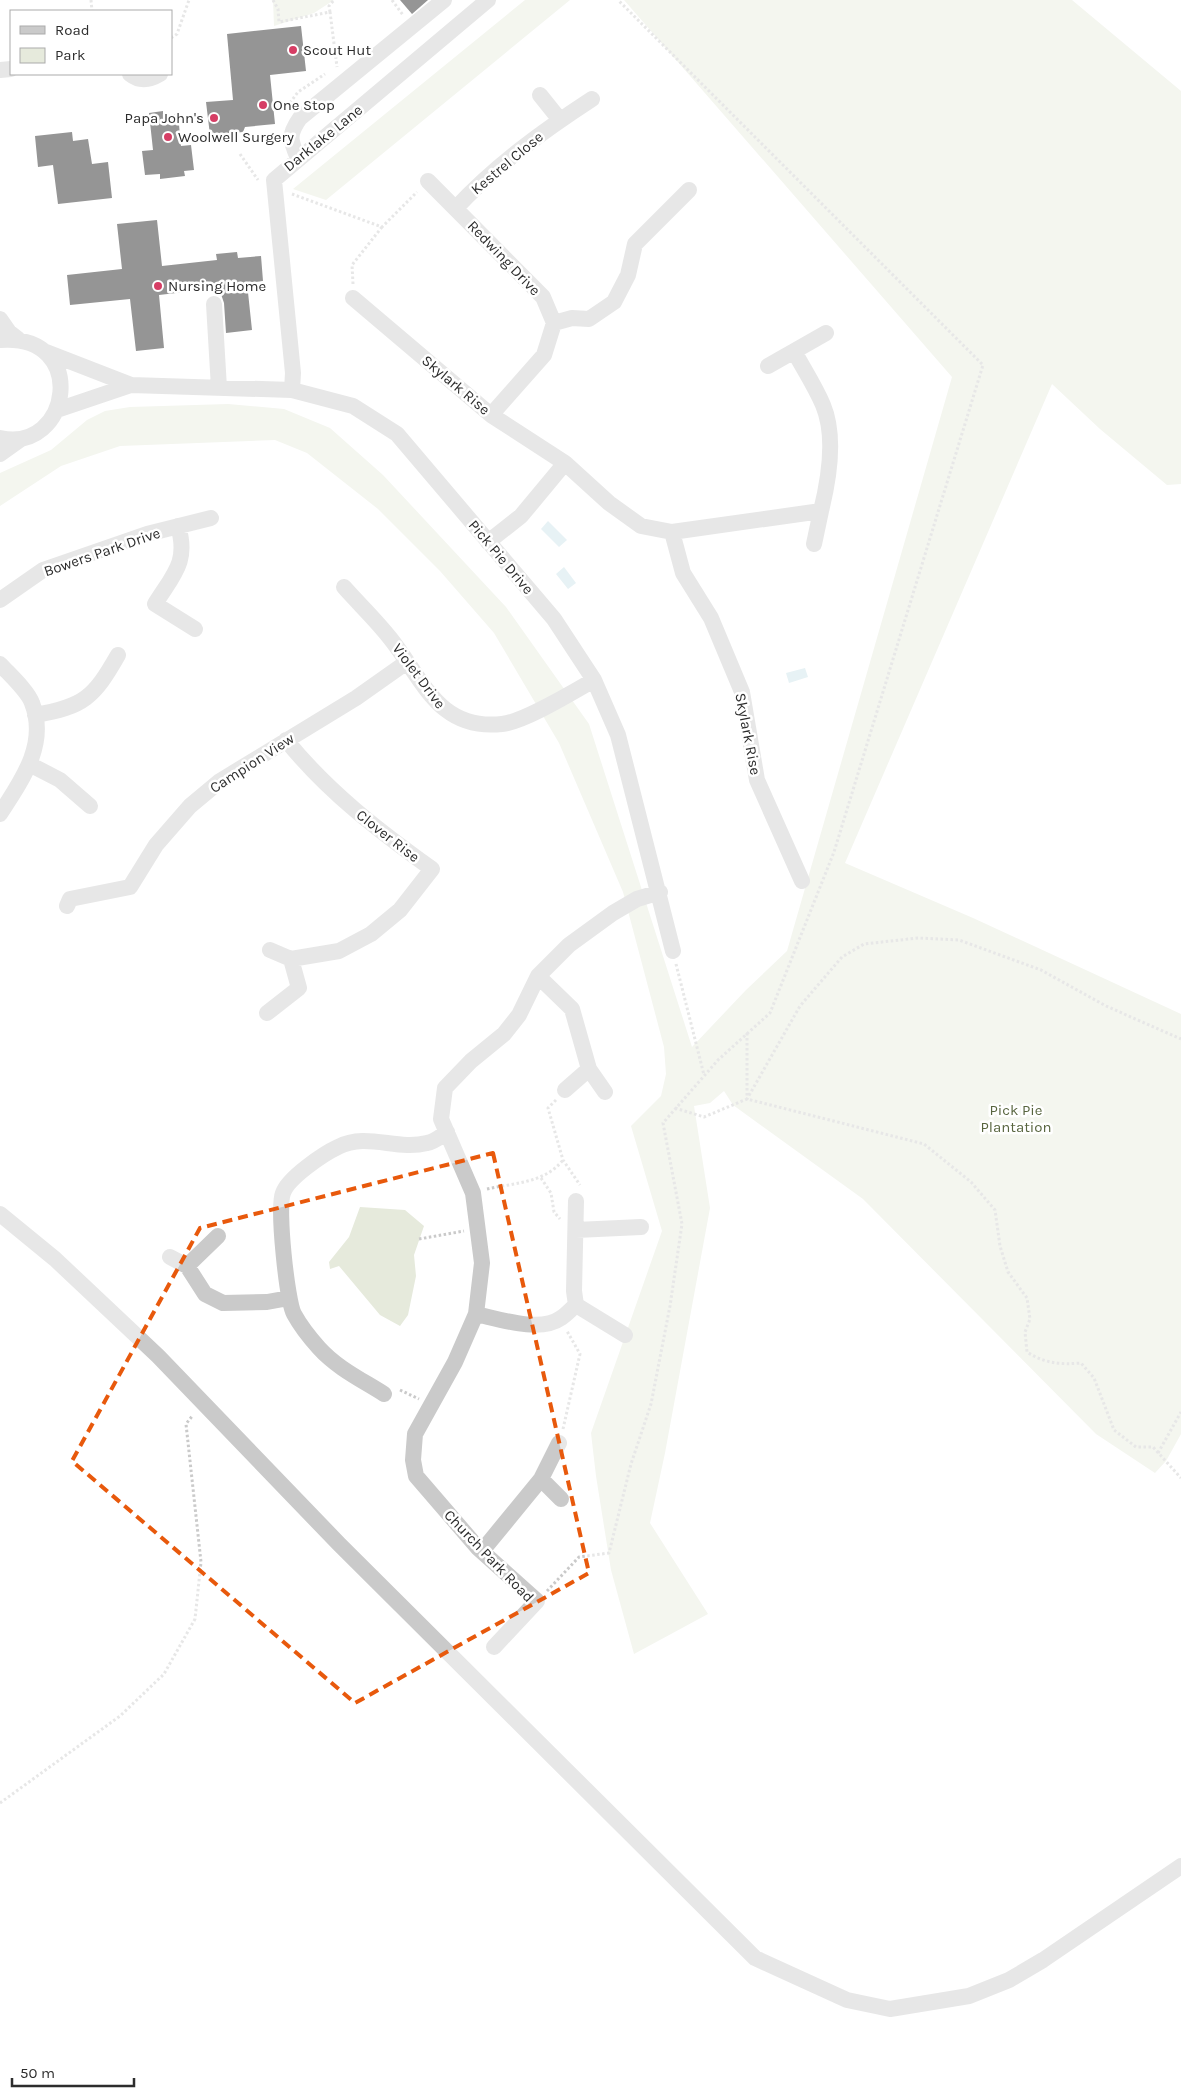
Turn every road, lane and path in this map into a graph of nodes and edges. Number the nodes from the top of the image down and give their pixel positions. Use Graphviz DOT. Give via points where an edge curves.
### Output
graph roads {
  1 [pos="189,0"];
  2 [pos="273,0"];
  3 [pos="334,0"];
  4 [pos="444,0"];
  5 [pos="488,0"];
  6 [pos="618,0"];
  7 [pos="330,12"];
  8 [pos="172,37"];
  9 [pos="132,75"];
  10 [pos="158,75"];
  11 [pos="540,95"];
  12 [pos="592,99"];
  13 [pos="286,115"];
  14 [pos="560,120"];
  15 [pos="240,154"];
  16 [pos="298,158"];
  17 [pos="428,182"];
  18 [pos="274,187"];
  19 [pos="689,190"];
  20 [pos="456,208"];
  21 [pos="382,227"];
  22 [pos="353,298"];
  23 [pos="214,304"];
  24 [pos="0,319"];
  25 [pos="554,323"];
  26 [pos="826,332"];
  27 [pos="18,339"];
  28 [pos="0,340"];
  29 [pos="794,351"];
  30 [pos="46,352"];
  31 [pos="768,366"];
  32 [pos="131,385"];
  33 [pos="219,388"];
  34 [pos="292,390"];
  35 [pos="57,410"];
  36 [pos="491,415"];
  37 [pos="0,438"];
  38 [pos="21,439"];
  39 [pos="0,454"];
  40 [pos="564,463"];
  41 [pos="821,511"];
  42 [pos="210,518"];
  43 [pos="178,526"];
  44 [pos="672,532"];
  45 [pos="488,542"];
  46 [pos="814,544"];
  47 [pos="344,587"];
  48 [pos="0,600"];
  49 [pos="195,629"];
  50 [pos="118,655"];
  51 [pos="407,662"];
  52 [pos="0,664"];
  53 [pos="594,680"];
  54 [pos="35,715"];
  55 [pos="286,740"];
  56 [pos="29,764"];
  57 [pos="90,806"];
  58 [pos="0,814"];
  59 [pos="802,880"];
  60 [pos="660,892"];
  61 [pos="67,906"];
  62 [pos="270,950"];
  63 [pos="673,951"];
  64 [pos="291,959"];
  65 [pos="538,976"];
  66 [pos="267,1013"];
  67 [pos="747,1033"];
  68 [pos="1181,1039"];
  69 [pos="589,1069"];
  70 [pos="704,1075"];
  71 [pos="565,1090"];
  72 [pos="605,1092"];
  73 [pos="747,1099"];
  74 [pos="676,1108"];
  75 [pos="447,1132"];
  76 [pos="563,1160"];
  77 [pos="541,1178"];
  78 [pos="473,1193"];
  79 [pos="576,1201"];
  80 [pos="0,1214"];
  81 [pos="641,1227"];
  82 [pos="477,1228"];
  83 [pos="576,1230"];
  84 [pos="218,1236"];
  85 [pos="419,1239"];
  86 [pos="170,1257"];
  87 [pos="187,1266"];
  88 [pos="289,1298"];
  89 [pos="576,1305"];
  90 [pos="476,1314"];
  91 [pos="560,1320"];
  92 [pos="625,1336"];
  93 [pos="384,1394"];
  94 [pos="203,1403"];
  95 [pos="431,1405"];
  96 [pos="1181,1412"];
  97 [pos="559,1443"];
  98 [pos="1158,1453"];
  99 [pos="1181,1478"];
  100 [pos="541,1479"];
  101 [pos="560,1499"];
  102 [pos="482,1550"];
  103 [pos="537,1601"];
  104 [pos="494,1647"];
  105 [pos="0,1804"];
  106 [pos="1181,1866"];
  1 -- 8 [label="path" via="177,34"];
  2 -- 7 [label="path" via="278,8 278,22"];
  3 -- 7 [label="path" via="329,6"];
  4 -- 16 [label="street" via="300,118 290,141"];
  5 -- 16 [label="street, Darklake Lane"];
  6 -- 67 [label="path" via="983,365 834,852 770,1013"];
  7 -- 13 [label="path" via="338,66 298,92 286,107"];
  9 -- 10 [label="street" via="147,80"];
  11 -- 14 [label="street"];
  12 -- 14 [label="street, Kestrel Close"];
  14 -- 20 [label="street, Kestrel Close" via="510,157"];
  15 -- 18 [label="path" via="258,179"];
  16 -- 18 [label="street, Darklake Lane" via="274,180"];
  17 -- 20 [label="street, Redwing Drive"];
  17 -- 21 [label="path"];
  18 -- 21 [label="path"];
  18 -- 34 [label="street, Darklake Lane"];
  19 -- 25 [label="street" via="635,244 628,275 614,302 589,319 572,318"];
  20 -- 25 [label="street, Redwing Drive" via="542,297"];
  21 -- 22 [label="path" via="352,265"];
  22 -- 36 [label="street, Skylark Rise"];
  23 -- 33 [label="street"];
  24 -- 27 [label="street" via="8,332"];
  25 -- 36 [label="street" via="544,355"];
  26 -- 29 [label="street"];
  27 -- 28 [label="street"];
  27 -- 30 [label="street, Pick Pie Drive" via="33,343"];
  29 -- 31 [label="street"];
  29 -- 41 [label="street" via="823,406 830,442 828,481"];
  30 -- 32 [label="street, Pick Pie Drive"];
  30 -- 35 [label="street" via="60,379 61,395"];
  32 -- 33 [label="street, Pick Pie Drive"];
  32 -- 35 [label="street, Pick Pie Drive"];
  33 -- 34 [label="street, Pick Pie Drive"];
  34 -- 45 [label="street, Pick Pie Drive" via="353,406 397,434"];
  35 -- 38 [label="street" via="36,433"];
  36 -- 40 [label="street, Skylark Rise"];
  37 -- 38 [label="street"];
  38 -- 39 [label="street"];
  40 -- 44 [label="street, Skylark Rise" via="641,526"];
  40 -- 45 [label="street" via="521,516"];
  41 -- 44 [label="street, Skylark Rise"];
  41 -- 46 [label="street"];
  42 -- 43 [label="street, Bowers Park Drive"];
  43 -- 48 [label="street, Bowers Park Drive" via="43,570"];
  43 -- 49 [label="street" via="183,543 180,564 156,604"];
  44 -- 59 [label="street, Skylark Rise" via="683,572 711,618 742,692 757,780"];
  45 -- 53 [label="street, Pick Pie Drive" via="554,619"];
  47 -- 51 [label="street, Violet Drive"];
  50 -- 54 [label="street" via="93,694 75,706"];
  51 -- 53 [label="street, Violet Drive" via="446,712 476,724 504,724 539,710"];
  51 -- 55 [label="street, Campion View" via="356,698"];
  52 -- 54 [label="street" via="32,702"];
  53 -- 60 [label="street, Pick Pie Drive" via="618,735"];
  54 -- 56 [label="street" via="39,734"];
  55 -- 61 [label="street, Campion View" via="220,781 190,806 156,845 130,887 70,899"];
  55 -- 64 [label="street, Clover Rise" via="310,768 369,824 432,870 400,910 371,934 339,950"];
  56 -- 57 [label="street" via="60,780"];
  56 -- 58 [label="street" via="24,778"];
  60 -- 63 [label="street, Pick Pie Drive"];
  60 -- 65 [label="street, Church Park Road" via="637,899 613,913 568,945"];
  62 -- 64 [label="street"];
  63 -- 70 [label="path"];
  64 -- 66 [label="street" via="299,988"];
  65 -- 69 [label="street" via="572,1009"];
  65 -- 75 [label="street, Church Park Road" via="519,1015 504,1034 467,1054 445,1088 441,1118"];
  67 -- 70 [label="path"];
  67 -- 73 [label="path"];
  68 -- 73 [label="path" via="1106,1006 1042,970 959,940 918,938 864,944 842,957 800,1006"];
  69 -- 71 [label="street"];
  69 -- 72 [label="street"];
  70 -- 74 [label="path"];
  71 -- 76 [label="path" via="548,1108"];
  73 -- 74 [label="path" via="704,1117"];
  73 -- 98 [label="path" via="924,1144 971,1182 995,1210 1008,1272 1027,1298 1030,1319 1025,1332 1027,1352 1042,1361 1081,1363 1094,1378 1114,1430 1136,1447 1153,1447"];
  74 -- 103 [label="path" via="662,1123 682,1224 651,1404 631,1464 608,1553 579,1557"];
  75 -- 78 [label="street, Church Park Road"];
  75 -- 88 [label="street" via="429,1143 410,1146 358,1140 337,1147 298,1175 283,1193 281,1228"];
  76 -- 77 [label="path" via="554,1171"];
  76 -- 79 [label="path" via="584,1190"];
  77 -- 78 [label="path"];
  77 -- 83 [label="path" via="551,1193 554,1212 565,1225"];
  78 -- 82 [label="street, Church Park Road"];
  79 -- 83 [label="street"];
  80 -- 94 [label="street" via="95,1295"];
  81 -- 83 [label="street"];
  82 -- 85 [label="path"];
  82 -- 90 [label="street, Church Park Road" via="482,1263"];
  83 -- 89 [label="street"];
  84 -- 87 [label="street"];
  86 -- 87 [label="street"];
  87 -- 88 [label="street" via="205,1294 223,1303"];
  88 -- 93 [label="street" via="294,1313 318,1348 335,1364"];
  89 -- 91 [label="street"];
  89 -- 92 [label="street"];
  90 -- 91 [label="street" via="523,1325"];
  90 -- 95 [label="street, Church Park Road"];
  91 -- 97 [label="path" via="580,1354"];
  93 -- 95 [label="path" via="390,1386"];
  94 -- 105 [label="path" via="186,1424 201,1562 196,1619 164,1674 120,1716"];
  94 -- 106 [label="street" via="339,1544 755,1958 847,2000 890,2009 969,1996 1009,1980 1043,1960"];
  95 -- 102 [label="street, Church Park Road" via="416,1434 413,1460 416,1476"];
  96 -- 98 [label="path"];
  97 -- 100 [label="street"];
  98 -- 99 [label="path"];
  100 -- 101 [label="street"];
  100 -- 102 [label="street"];
  102 -- 103 [label="street, Church Park Road"];
  103 -- 104 [label="street, Church Park Road"];
}
